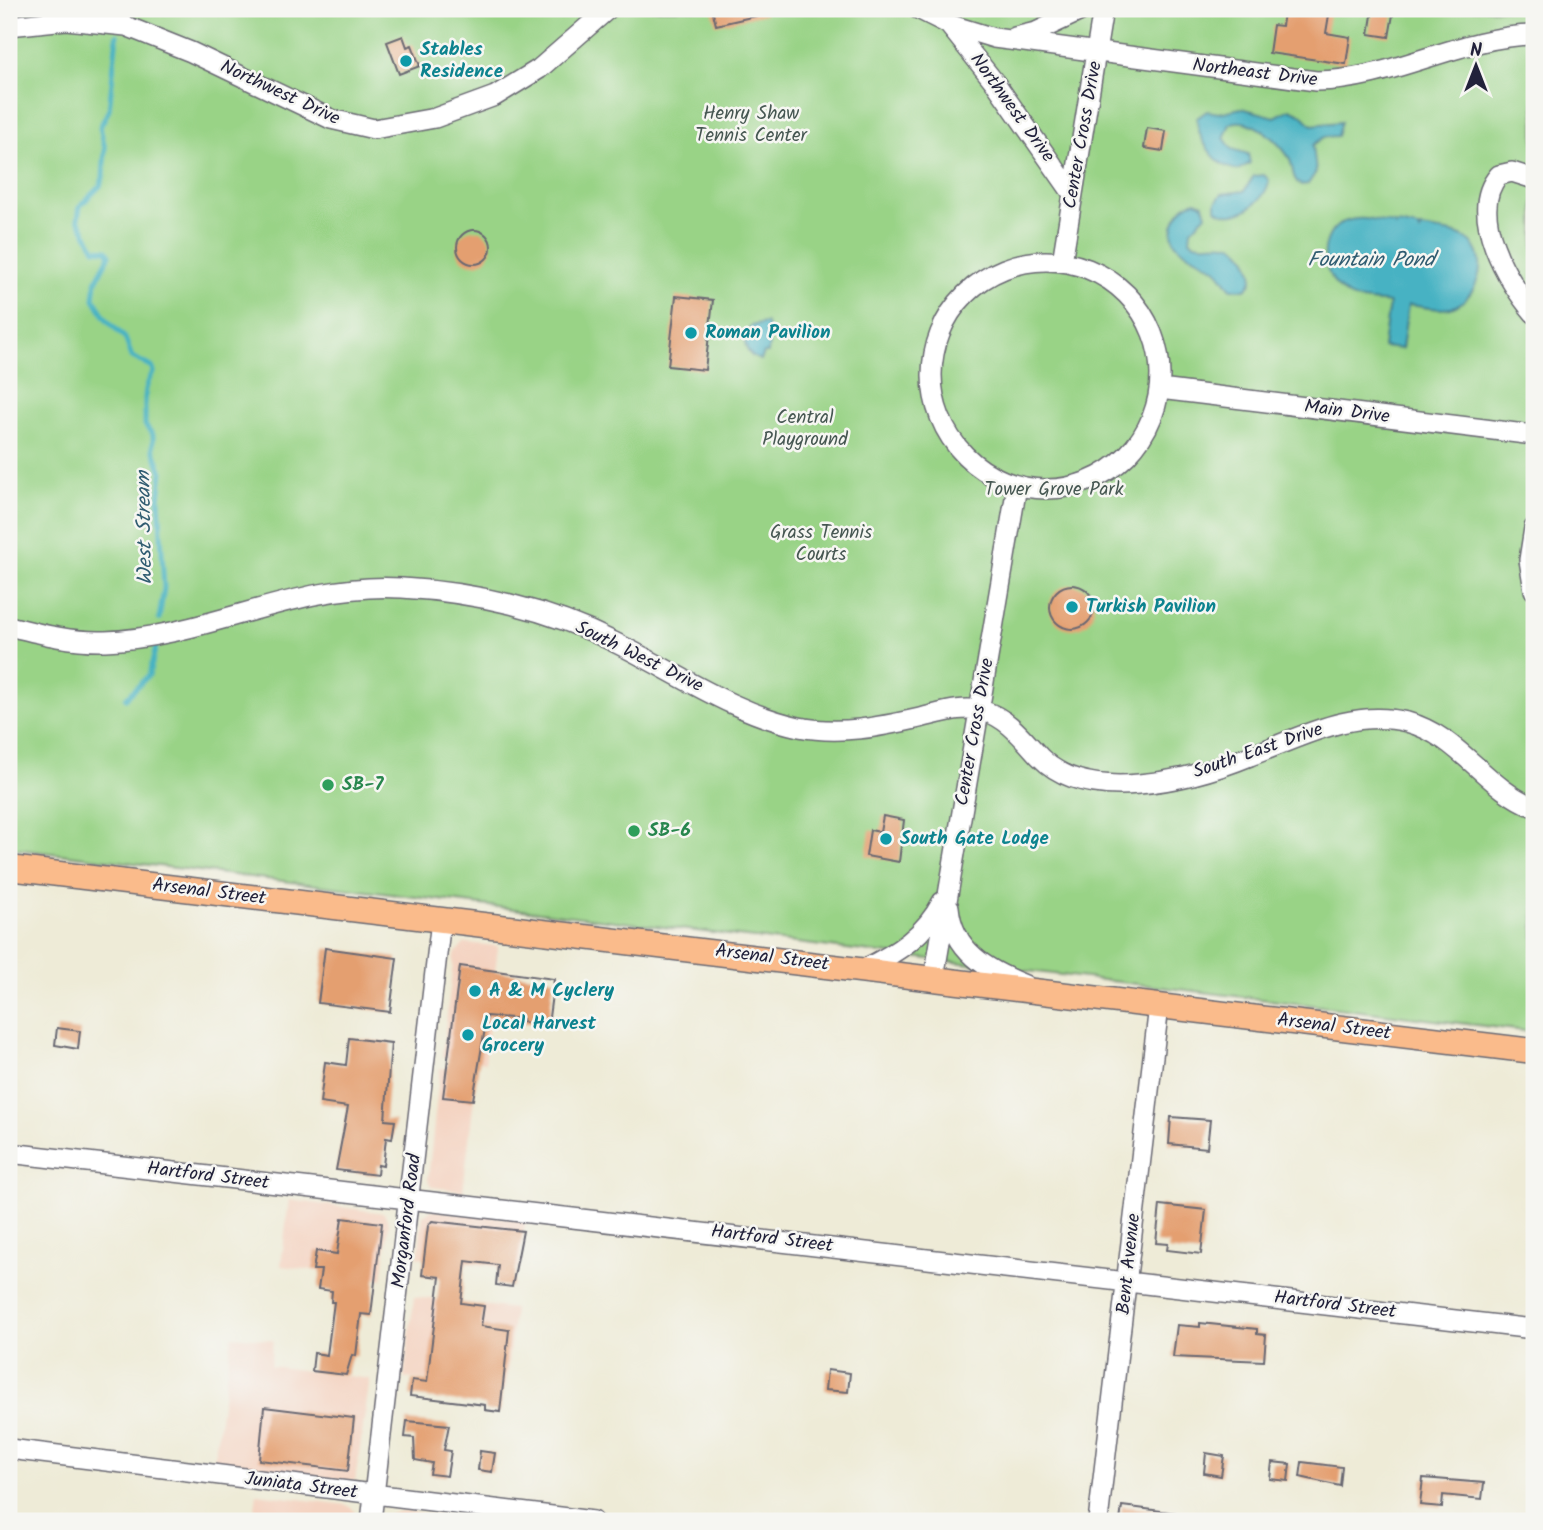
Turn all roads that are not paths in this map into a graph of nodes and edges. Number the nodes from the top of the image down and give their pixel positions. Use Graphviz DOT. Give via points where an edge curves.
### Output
graph roads {
  1 [pos="608,9"];
  2 [pos="918,9"];
  3 [pos="1085,9"];
  4 [pos="1103,9"];
  5 [pos="948,24"];
  6 [pos="9,26"];
  7 [pos="1534,35"];
  8 [pos="1004,40"];
  9 [pos="1097,53"];
  10 [pos="1534,179"];
  11 [pos="1073,194"];
  12 [pos="1062,262"];
  13 [pos="1534,313"];
  14 [pos="1160,389"];
  15 [pos="1534,435"];
  16 [pos="1017,486"];
  17 [pos="1534,528"];
  18 [pos="1534,590"];
  19 [pos="9,626"];
  20 [pos="979,710"];
  21 [pos="1534,807"];
  22 [pos="9,868"];
  23 [pos="947,892"];
  24 [pos="441,920"];
  25 [pos="864,969"];
  26 [pos="934,978"];
  27 [pos="1041,992"];
  28 [pos="1159,1006"];
  29 [pos="1534,1051"];
  30 [pos="9,1153"];
  31 [pos="409,1198"];
  32 [pos="1128,1280"];
  33 [pos="1534,1329"];
  34 [pos="9,1449"];
  35 [pos="374,1494"];
  36 [pos="371,1521"];
  37 [pos="593,1521"];
  38 [pos="1098,1521"];
  1 -- 6 [label="street, Northwest Drive" via="539,69 495,96 435,118 382,128 331,119 126,26 66,20"];
  2 -- 5 [label="street, Northwest Drive"];
  3 -- 8 [label="street" via="1035,32"];
  4 -- 9 [label="street, Center Cross Drive"];
  5 -- 8 [label="street, Northwest Drive"];
  5 -- 11 [label="street, Northwest Drive"];
  7 -- 9 [label="street, Northeast Drive" via="1478,43 1361,75 1316,81"];
  8 -- 9 [label="street, Northwest Drive"];
  9 -- 11 [label="street, Center Cross Drive"];
  10 -- 13 [label="street" via="1512,172 1499,175 1488,200 1491,235 1500,262"];
  11 -- 12 [label="street, Center Cross Drive"];
  12 -- 14 [label="street" via="1107,278 1135,303 1156,344"];
  12 -- 16 [label="street" via="1022,263 984,279 955,306 934,351 932,391 950,438 978,467"];
  14 -- 15 [label="street, Main Drive"];
  14 -- 16 [label="street" via="1140,440 1108,471 1056,489"];
  16 -- 20 [label="street, Center Cross Drive"];
  17 -- 18 [label="street" via="1529,559"];
  19 -- 20 [label="street, South West Drive" via="58,638 109,641 326,592 401,587 467,596 560,619 731,702 794,726 846,731 958,709"];
  20 -- 21 [label="street, South East Drive" via="1007,723 1063,775 1116,785 1161,781 1217,767 1344,722 1403,721 1444,738 1505,790"];
  20 -- 23 [label="street, Center Cross Drive"];
  22 -- 24 [label="main road, Arsenal Street"];
  23 -- 25 [label="street" via="935,916 913,940"];
  23 -- 26 [label="street, Center Cross Drive"];
  23 -- 27 [label="street" via="950,917 967,952 990,970"];
  24 -- 25 [label="main road, Arsenal Street"];
  24 -- 31 [label="street, Morganford Road"];
  25 -- 26 [label="main road, Arsenal Street"];
  26 -- 27 [label="main road, Arsenal Street"];
  27 -- 28 [label="main road, Arsenal Street"];
  28 -- 29 [label="main road, Arsenal Street"];
  28 -- 32 [label="street, Bent Avenue"];
  30 -- 31 [label="street, Hartford Street"];
  31 -- 32 [label="street, Hartford Street"];
  31 -- 35 [label="street, Morganford Road"];
  32 -- 33 [label="street, Hartford Street"];
  32 -- 38 [label="street, Bent Avenue"];
  34 -- 35 [label="street, Juniata Street"];
  35 -- 36 [label="street, Morganford Road"];
  35 -- 37 [label="street, Juniata Street"];
}
